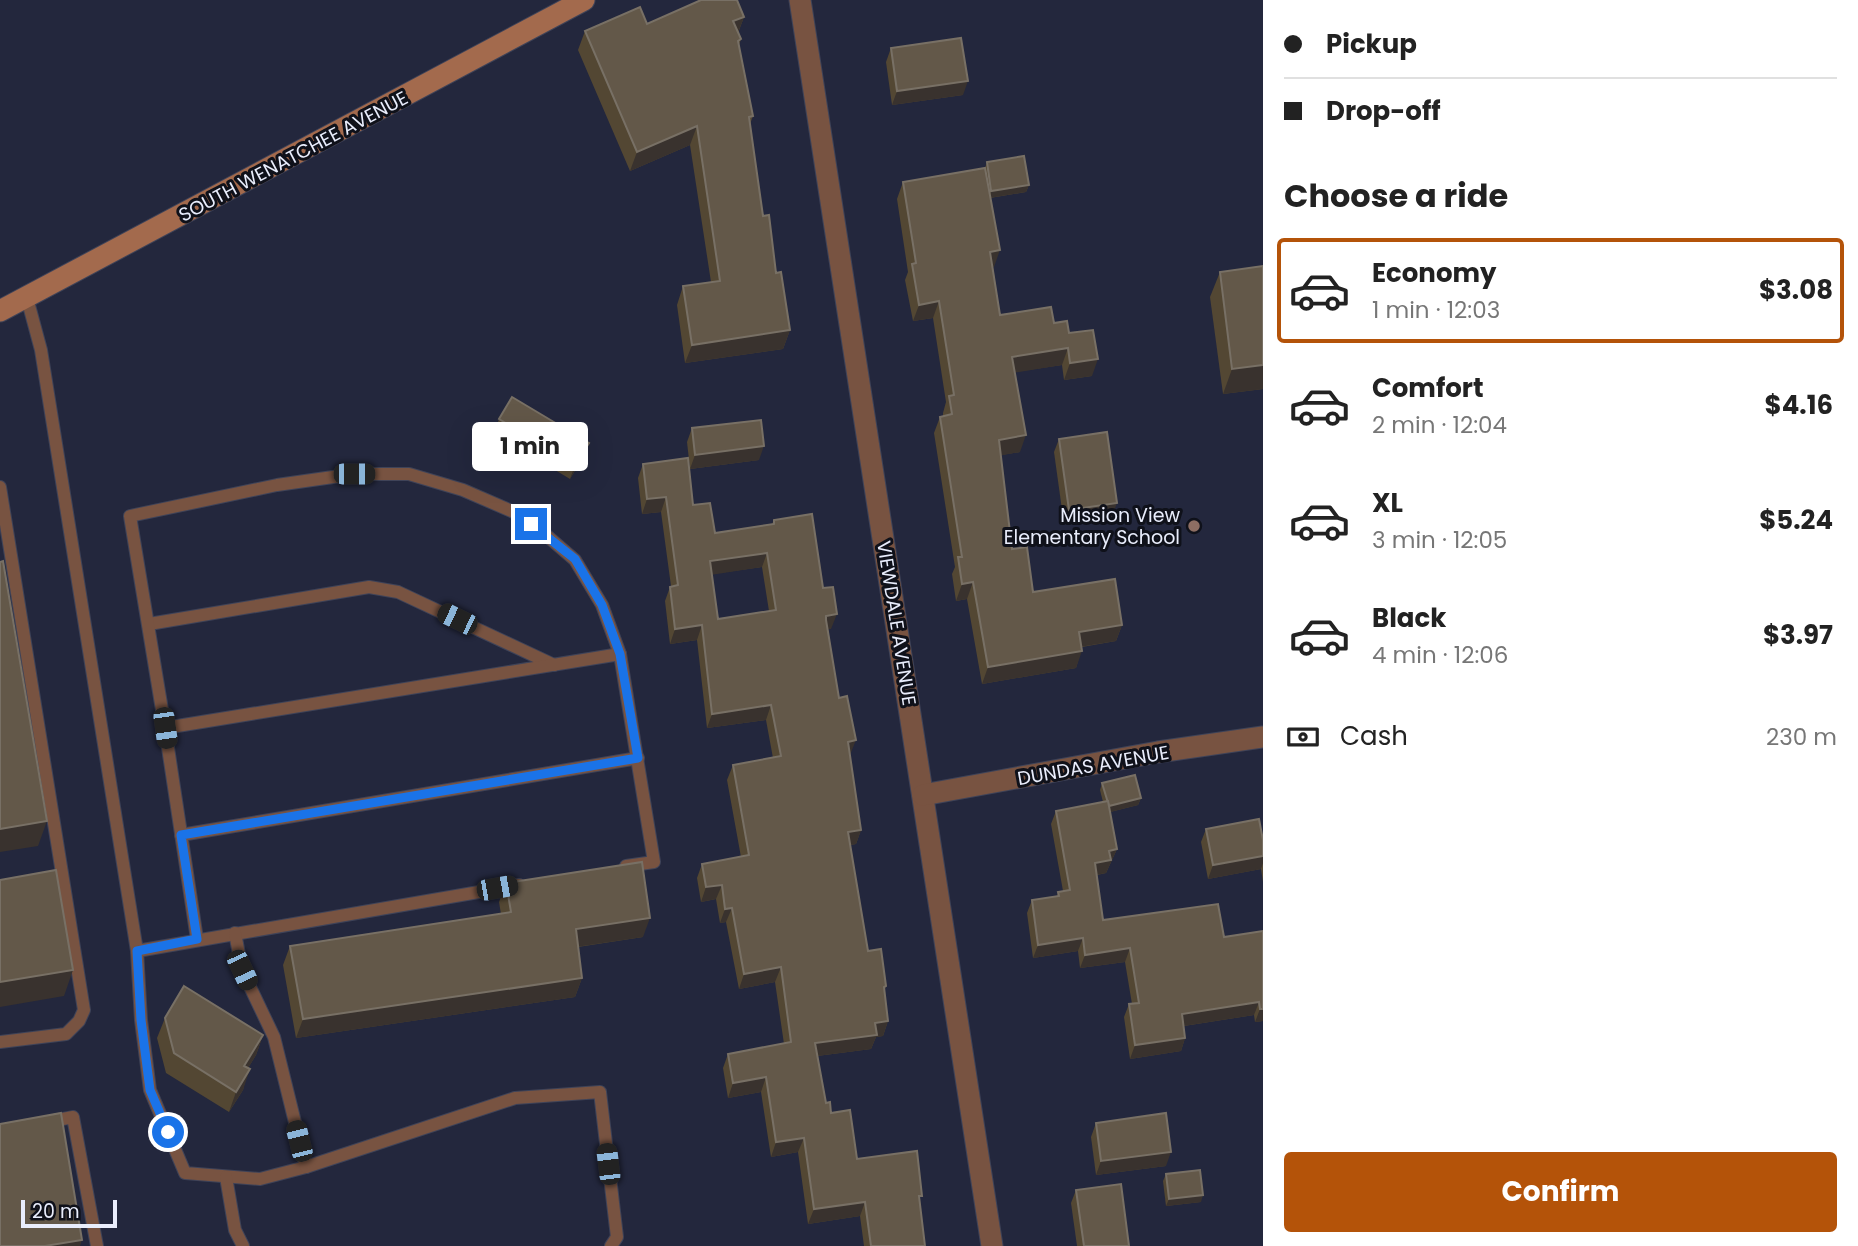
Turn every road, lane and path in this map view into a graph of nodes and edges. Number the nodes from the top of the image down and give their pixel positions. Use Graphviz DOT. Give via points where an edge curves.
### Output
graph roads {
  1 [pos="584,0"];
  2 [pos="800,0"];
  3 [pos="27,298"];
  4 [pos="0,311"];
  5 [pos="0,487"];
  6 [pos="149,624"];
  7 [pos="620,654"];
  8 [pos="554,665"];
  9 [pos="165,728"];
  10 [pos="1263,737"];
  11 [pos="638,758"];
  12 [pos="923,795"];
  13 [pos="181,835"];
  14 [pos="614,869"];
  15 [pos="533,882"];
  16 [pos="235,933"];
  17 [pos="197,939"];
  18 [pos="137,951"];
  19 [pos="0,1042"];
  20 [pos="37,1124"];
  21 [pos="306,1167"];
  22 [pos="226,1177"];
  23 [pos="97,1246"];
  24 [pos="243,1246"];
  25 [pos="611,1246"];
  26 [pos="992,1246"];
  1 -- 3 [label="main road, SOUTH WENATCHEE AVENUE"];
  2 -- 12 [label="street, VIEWDALE AVENUE"];
  3 -- 4 [label="main road, SOUTH WENATCHEE AVENUE"];
  3 -- 18 [label="lane" via="41,349"];
  5 -- 19 [label="lane" via="84,1010 66,1034"];
  6 -- 7 [label="lane" via="130,516 277,485 354,474 409,474 516,513 575,559 602,605"];
  6 -- 8 [label="lane" via="369,587 398,592"];
  6 -- 9 [label="lane"];
  7 -- 8 [label="lane"];
  7 -- 11 [label="lane"];
  8 -- 9 [label="lane"];
  9 -- 13 [label="lane"];
  10 -- 12 [label="street, DUNDAS AVENUE"];
  11 -- 13 [label="lane"];
  11 -- 14 [label="lane" via="654,862"];
  12 -- 26 [label="street, VIEWDALE AVENUE"];
  13 -- 17 [label="lane"];
  15 -- 16 [label="lane"];
  16 -- 17 [label="lane"];
  16 -- 21 [label="lane" via="242,970 274,1037"];
  17 -- 18 [label="lane"];
  18 -- 22 [label="lane" via="150,1090 185,1173"];
  20 -- 23 [label="lane" via="73,1117"];
  21 -- 22 [label="lane" via="260,1180"];
  21 -- 25 [label="lane" via="515,1098 600,1092 617,1237"];
  22 -- 24 [label="lane" via="235,1230"];
}
